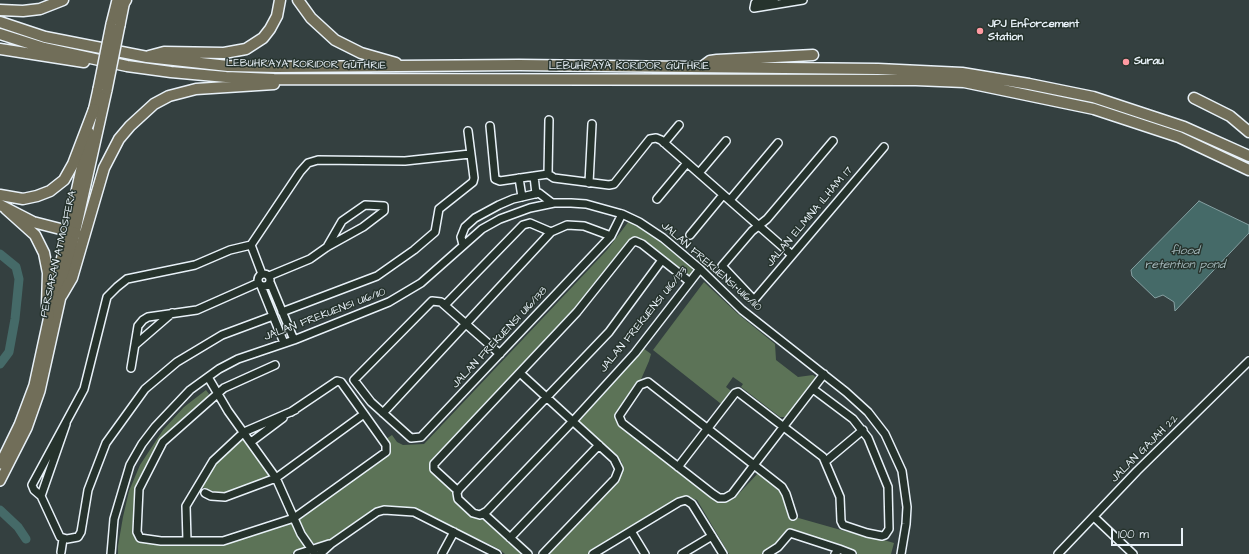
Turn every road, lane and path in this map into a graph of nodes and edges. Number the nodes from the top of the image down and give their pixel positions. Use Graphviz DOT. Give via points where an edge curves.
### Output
graph roads {
  1 [pos="62,0"];
  2 [pos="280,0"];
  3 [pos="298,0"];
  4 [pos="771,0"];
  5 [pos="803,0"];
  6 [pos="123,1"];
  7 [pos="0,10"];
  8 [pos="0,22"];
  9 [pos="0,34"];
  10 [pos="0,49"];
  11 [pos="814,55"];
  12 [pos="147,57"];
  13 [pos="127,66"];
  14 [pos="410,66"];
  15 [pos="702,67"];
  16 [pos="368,78"];
  17 [pos="102,90"];
  18 [pos="1194,98"];
  19 [pos="94,109"];
  20 [pos="549,120"];
  21 [pos="592,124"];
  22 [pos="679,125"];
  23 [pos="490,126"];
  24 [pos="468,131"];
  25 [pos="1249,132"];
  26 [pos="833,140"];
  27 [pos="726,141"];
  28 [pos="664,143"];
  29 [pos="778,143"];
  30 [pos="884,147"];
  31 [pos="470,154"];
  32 [pos="1249,156"];
  33 [pos="687,163"];
  34 [pos="1249,170"];
  35 [pos="699,173"];
  36 [pos="548,174"];
  37 [pos="534,176"];
  38 [pos="518,178"];
  39 [pos="589,183"];
  40 [pos="0,194"];
  41 [pos="536,194"];
  42 [pos="723,195"];
  43 [pos="522,197"];
  44 [pos="657,199"];
  45 [pos="730,200"];
  46 [pos="552,204"];
  47 [pos="3,207"];
  48 [pos="622,214"];
  49 [pos="759,226"];
  50 [pos="72,232"];
  51 [pos="551,232"];
  52 [pos="690,235"];
  53 [pos="611,236"];
  54 [pos="251,245"];
  55 [pos="463,245"];
  56 [pos="327,246"];
  57 [pos="792,255"];
  58 [pos="662,260"];
  59 [pos="700,269"];
  60 [pos="262,274"];
  61 [pos="269,279"];
  62 [pos="690,282"];
  63 [pos="259,284"];
  64 [pos="62,295"];
  65 [pos="446,305"];
  66 [pos="282,312"];
  67 [pos="172,313"];
  68 [pos="49,316"];
  69 [pos="273,316"];
  70 [pos="467,325"];
  71 [pos="294,340"];
  72 [pos="284,343"];
  73 [pos="135,345"];
  74 [pos="500,354"];
  75 [pos="1248,364"];
  76 [pos="275,365"];
  77 [pos="131,368"];
  78 [pos="520,373"];
  79 [pos="824,374"];
  80 [pos="206,378"];
  81 [pos="813,389"];
  82 [pos="217,392"];
  83 [pos="547,397"];
  84 [pos="295,410"];
  85 [pos="383,413"];
  86 [pos="364,414"];
  87 [pos="573,420"];
  88 [pos="66,424"];
  89 [pos="784,426"];
  90 [pos="707,429"];
  91 [pos="863,430"];
  92 [pos="244,432"];
  93 [pos="251,442"];
  94 [pos="599,445"];
  95 [pos="826,461"];
  96 [pos="0,464"];
  97 [pos="754,465"];
  98 [pos="678,467"];
  99 [pos="276,478"];
  100 [pos="0,481"];
  101 [pos="458,491"];
  102 [pos="205,493"];
  103 [pos="41,496"];
  104 [pos="484,514"];
  105 [pos="793,516"];
  106 [pos="1094,517"];
  107 [pos="294,518"];
  108 [pos="631,531"];
  109 [pos="454,532"];
  110 [pos="712,536"];
  111 [pos="510,538"];
  112 [pos="63,539"];
  113 [pos="187,541"];
  114 [pos="331,544"];
  115 [pos="837,551"];
  116 [pos="61,552"];
  117 [pos="313,552"];
  118 [pos="111,554"];
  119 [pos="298,554"];
  120 [pos="320,554"];
  121 [pos="442,554"];
  122 [pos="496,554"];
  123 [pos="528,554"];
  124 [pos="544,554"];
  125 [pos="593,554"];
  126 [pos="645,554"];
  127 [pos="682,554"];
  128 [pos="723,554"];
  129 [pos="768,554"];
  130 [pos="852,554"];
  131 [pos="901,554"];
  132 [pos="1059,554"];
  133 [pos="1133,554"];
  1 -- 7 [label="highway" via="40,9"];
  2 -- 12 [label="highway" via="277,16 270,29 263,38 246,49 224,54 164,52"];
  3 -- 14 [label="highway" via="310,18 335,40 361,53"];
  4 -- 5 [label="street" via="755,3 754,8"];
  6 -- 17 [label="main road, PERSIARAN ATMOSFERA, bridge" via="115,25"];
  8 -- 12 [label="highway, LEBUHRAYA KORIDOR GUTHRIE" via="45,37"];
  9 -- 13 [label="highway, LEBUHRAYA KORIDOR GUTHRIE" via="44,48"];
  10 -- 13 [label="highway" via="67,60"];
  11 -- 15 [label="highway" via="717,60 710,61"];
  12 -- 14 [label="highway, LEBUHRAYA KORIDOR GUTHRIE" via="228,66"];
  13 -- 16 [label="highway, LEBUHRAYA KORIDOR GUTHRIE" via="226,77"];
  14 -- 15 [label="highway, LEBUHRAYA KORIDOR GUTHRIE"];
  15 -- 32 [label="highway, LEBUHRAYA KORIDOR GUTHRIE" via="962,73 1093,97 1184,127"];
  16 -- 34 [label="highway, LEBUHRAYA KORIDOR GUTHRIE" via="964,82 1094,109 1179,137"];
  16 -- 64 [label="highway" via="196,89 169,96 154,104 130,126 111,153 104,168 72,278"];
  17 -- 19 [label="main road, PERSIARAN ATMOSFERA"];
  17 -- 50 [label="main road, PERSIARAN ATMOSFERA"];
  18 -- 25 [label="highway" via="1230,116"];
  19 -- 40 [label="highway" via="73,164 64,180 50,191 37,196 23,199"];
  19 -- 50 [label="main road, PERSIARAN ATMOSFERA"];
  20 -- 36 [label="street"];
  21 -- 39 [label="street"];
  22 -- 28 [label="street"];
  23 -- 38 [label="street" via="495,178 500,181"];
  24 -- 31 [label="street"];
  26 -- 49 [label="street"];
  27 -- 35 [label="street"];
  28 -- 33 [label="street"];
  28 -- 39 [label="street" via="656,138 650,139 614,184"];
  29 -- 45 [label="street"];
  30 -- 57 [label="street, JALAN ELMINA ILHAM 17"];
  31 -- 54 [label="street" via="405,161 318,160 308,163"];
  31 -- 66 [label="street" via="473,182 439,210 435,232 414,250 377,276"];
  33 -- 35 [label="street"];
  33 -- 44 [label="street"];
  35 -- 42 [label="street"];
  36 -- 37 [label="street"];
  36 -- 39 [label="street" via="554,178"];
  37 -- 38 [label="street"];
  37 -- 41 [label="street"];
  38 -- 43 [label="street"];
  41 -- 43 [label="street"];
  41 -- 46 [label="street" via="542,195"];
  42 -- 45 [label="street"];
  42 -- 52 [label="street"];
  43 -- 55 [label="street" via="498,205 467,224 461,236"];
  45 -- 49 [label="street"];
  46 -- 48 [label="street, JALAN FREKUENSI U16/110" via="586,204"];
  46 -- 55 [label="street, JALAN FREKUENSI U16/110" via="519,211 500,219 482,229"];
  47 -- 50 [label="highway" via="34,222"];
  47 -- 68 [label="highway" via="35,235 44,253 48,273"];
  48 -- 53 [label="street, JALAN FREKUENSI U16/138"];
  48 -- 59 [label="street, JALAN FREKUENSI U16/110" via="657,233"];
  49 -- 57 [label="street"];
  49 -- 57 [label="street, JALAN ELMINA ILHAM 17" via="722,266 754,300"];
  50 -- 64 [label="main road, PERSIARAN ATMOSFERA"];
  50 -- 68 [label="main road, PERSIARAN ATMOSFERA"];
  51 -- 53 [label="street" via="567,225 584,226"];
  51 -- 65 [label="street" via="530,222 523,225"];
  51 -- 70 [label="street"];
  53 -- 74 [label="street, JALAN FREKUENSI U16/138"];
  54 -- 60 [label="street"];
  54 -- 88 [label="street" via="230,250 195,265 127,279 117,286 107,297 84,389"];
  55 -- 71 [label="street, JALAN FREKUENSI U16/110" via="421,283 402,295"];
  56 -- 56 [label="street" via="342,221 365,205 384,206 384,211 363,227"];
  56 -- 61 [label="street" via="310,259"];
  58 -- 62 [label="street"];
  58 -- 78 [label="street" via="642,244 635,241 632,243 583,305"];
  58 -- 83 [label="street" via="609,332"];
  59 -- 62 [label="street, JALAN FREKUENSI U16/133"];
  59 -- 79 [label="street, JALAN FREKUENSI U16/110" via="742,310"];
  60 -- 61 [label="street"];
  60 -- 63 [label="street" via="257,278"];
  61 -- 63 [label="street" via="267,286"];
  61 -- 66 [label="street"];
  62 -- 87 [label="street, JALAN FREKUENSI U16/133" via="632,356"];
  63 -- 67 [label="street" via="197,310"];
  63 -- 69 [label="street"];
  64 -- 100 [label="main road, PERSIARAN ATMOSFERA" via="40,391 27,428"];
  65 -- 70 [label="street"];
  65 -- 85 [label="street, JALAN FREKUENSI U16/138" via="432,301 354,380"];
  66 -- 71 [label="street"];
  67 -- 73 [label="street"];
  67 -- 73 [label="street" via="142,320 138,326"];
  68 -- 96 [label="main road, PERSIARAN ATMOSFERA" via="29,398"];
  69 -- 72 [label="street"];
  69 -- 112 [label="street" via="222,335 177,362 145,389 106,443 88,490 80,535 75,539"];
  70 -- 74 [label="street"];
  70 -- 85 [label="street"];
  71 -- 72 [label="street, JALAN FREKUENSI U16/110"];
  72 -- 80 [label="street, JALAN FREKUENSI U16/110" via="230,363"];
  73 -- 77 [label="street"];
  74 -- 85 [label="street, JALAN FREKUENSI U16/138" via="421,437 411,438"];
  75 -- 106 [label="street, JALAN GAJAH 22" via="1137,470"];
  76 -- 82 [label="street"];
  78 -- 83 [label="street"];
  78 -- 101 [label="street" via="434,464 434,469"];
  79 -- 81 [label="street"];
  79 -- 131 [label="street, JALAN FREKUENSI U16/110" via="868,412 885,434 894,452 902,471 906,499 906,524"];
  80 -- 82 [label="street"];
  80 -- 118 [label="street, JALAN FREKUENSI U16/110" via="166,413 142,444 130,465 114,518"];
  81 -- 89 [label="street"];
  81 -- 91 [label="street" via="853,419"];
  82 -- 92 [label="street"];
  82 -- 113 [label="street" via="163,442 138,494 138,537 161,541"];
  83 -- 87 [label="street"];
  83 -- 101 [label="street"];
  84 -- 86 [label="street" via="335,381 341,382"];
  84 -- 92 [label="street"];
  84 -- 93 [label="street"];
  86 -- 99 [label="street"];
  86 -- 107 [label="street" via="386,445 386,452"];
  87 -- 94 [label="street"];
  87 -- 104 [label="street, JALAN FREKUENSI U16/133"];
  88 -- 103 [label="street"];
  88 -- 103 [label="street" via="32,485"];
  89 -- 90 [label="street" via="737,392"];
  89 -- 95 [label="street"];
  89 -- 97 [label="street"];
  90 -- 97 [label="street"];
  90 -- 98 [label="street"];
  90 -- 98 [label="street" via="648,382 640,385 620,412 620,421"];
  91 -- 95 [label="street"];
  91 -- 95 [label="street" via="888,487 889,529 885,535 867,533 843,525 840,497"];
  92 -- 93 [label="street"];
  92 -- 113 [label="street" via="213,461 188,500"];
  93 -- 99 [label="street"];
  94 -- 111 [label="street"];
  94 -- 124 [label="street" via="616,462 617,476"];
  97 -- 98 [label="street" via="732,494 725,498 716,497"];
  97 -- 105 [label="street" via="785,490"];
  99 -- 102 [label="street" via="225,496 211,496"];
  99 -- 107 [label="street"];
  101 -- 104 [label="street" via="460,502 473,513"];
  103 -- 112 [label="street" via="57,533"];
  104 -- 111 [label="street"];
  106 -- 132 [label="street, JALAN GAJAH 22"];
  106 -- 133 [label="street"];
  107 -- 113 [label="street" via="231,540"];
  107 -- 117 [label="street"];
  108 -- 110 [label="street" via="686,500 692,504"];
  108 -- 125 [label="street"];
  108 -- 126 [label="street"];
  109 -- 114 [label="street" via="414,512 384,510 377,512"];
  109 -- 121 [label="street"];
  109 -- 122 [label="street"];
  110 -- 127 [label="street"];
  110 -- 128 [label="street"];
  111 -- 123 [label="street"];
  112 -- 116 [label="street"];
  114 -- 117 [label="street"];
  114 -- 120 [label="street"];
  115 -- 129 [label="street" via="790,533"];
  115 -- 130 [label="street"];
  117 -- 119 [label="street"];
}
